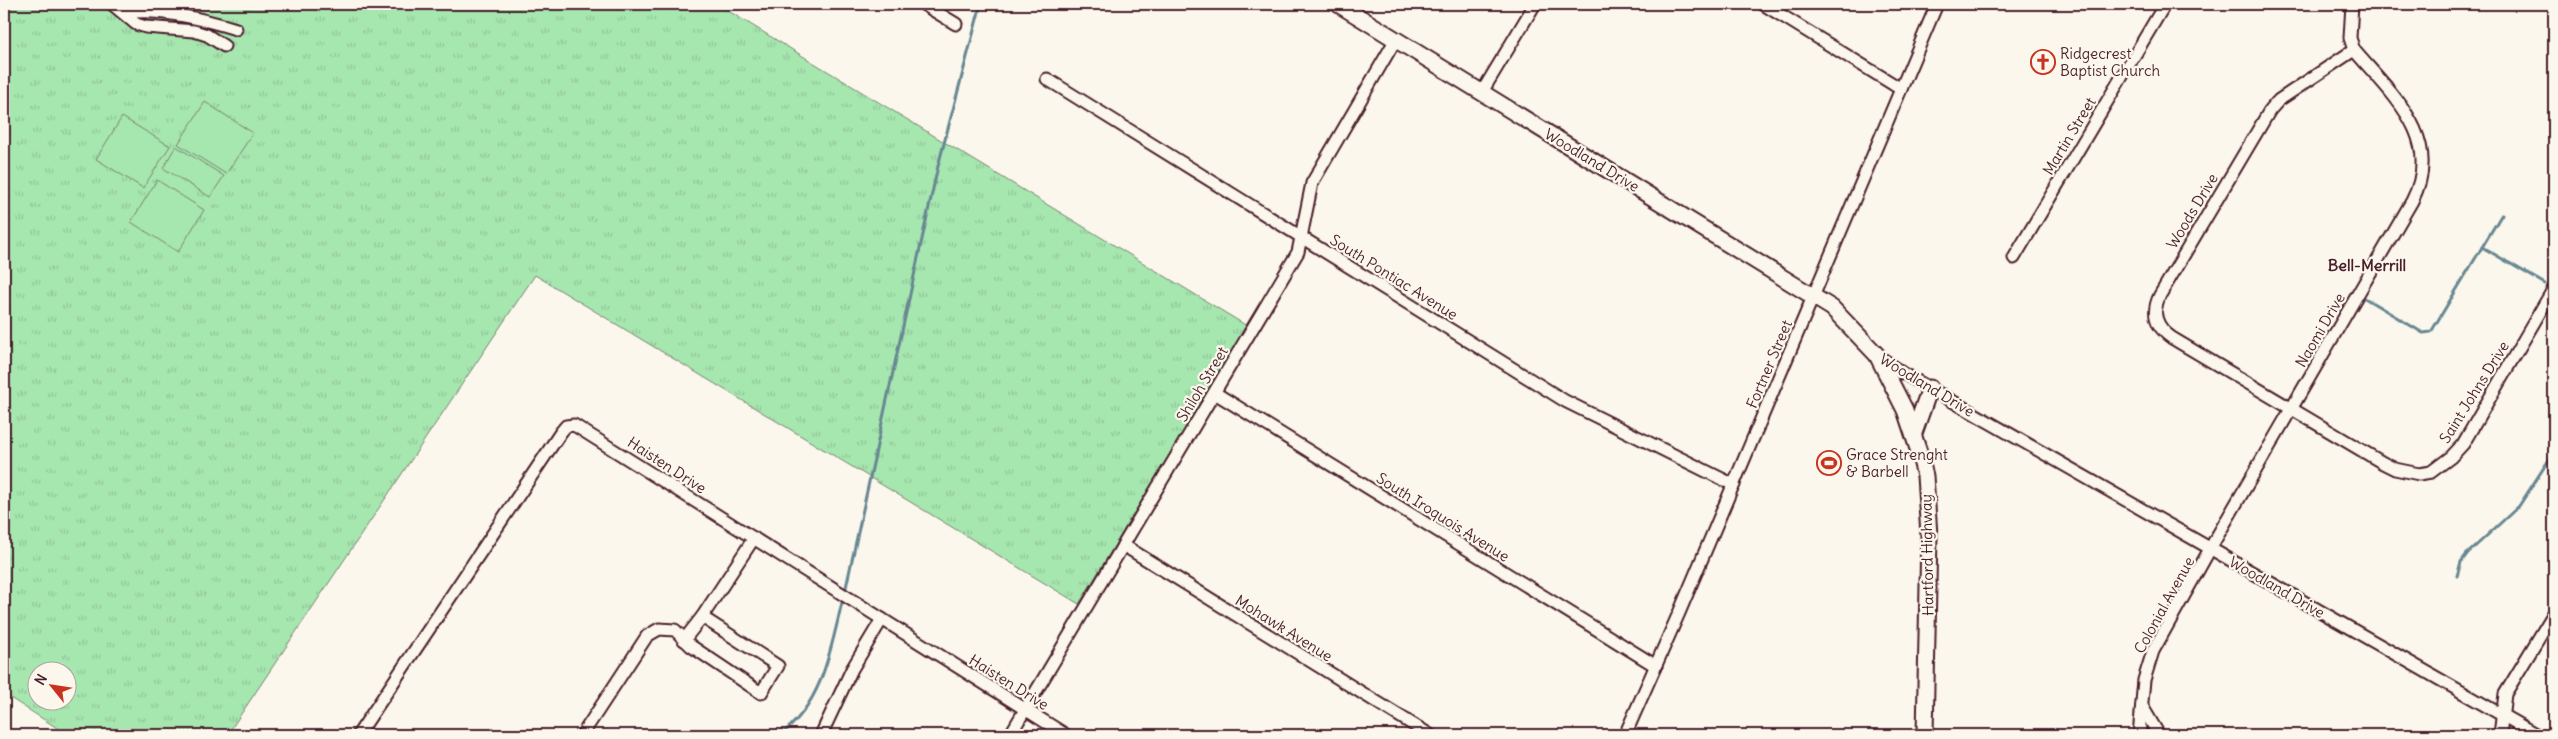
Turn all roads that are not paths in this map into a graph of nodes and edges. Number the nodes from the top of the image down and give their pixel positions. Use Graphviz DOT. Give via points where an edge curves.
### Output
graph roads {
  1 [pos="112,4"];
  2 [pos="923,4"];
  3 [pos="1338,4"];
  4 [pos="1535,4"];
  5 [pos="1763,4"];
  6 [pos="1937,4"];
  7 [pos="2165,4"];
  8 [pos="2352,4"];
  9 [pos="126,13"];
  10 [pos="956,24"];
  11 [pos="236,29"];
  12 [pos="1396,39"];
  13 [pos="224,46"];
  14 [pos="2354,50"];
  15 [pos="1047,79"];
  16 [pos="1901,88"];
  17 [pos="1482,92"];
  18 [pos="1302,238"];
  19 [pos="2014,258"];
  20 [pos="2554,288"];
  21 [pos="1814,297"];
  22 [pos="1877,355"];
  23 [pos="1930,388"];
  24 [pos="1215,393"];
  25 [pos="2291,408"];
  26 [pos="1914,433"];
  27 [pos="1734,485"];
  28 [pos="754,538"];
  29 [pos="1123,545"];
  30 [pos="2211,549"];
  31 [pos="2554,613"];
  32 [pos="702,617"];
  33 [pos="882,619"];
  34 [pos="684,640"];
  35 [pos="1656,666"];
  36 [pos="2142,706"];
  37 [pos="1026,710"];
  38 [pos="2502,716"];
  39 [pos="358,735"];
  40 [pos="582,735"];
  41 [pos="821,735"];
  42 [pos="1010,735"];
  43 [pos="1066,735"];
  44 [pos="1430,735"];
  45 [pos="1625,735"];
  46 [pos="1925,735"];
  47 [pos="2139,735"];
  48 [pos="2159,735"];
  49 [pos="2500,735"];
  50 [pos="2537,735"];
  1 -- 9 [label="street"];
  2 -- 10 [label="street"];
  3 -- 12 [label="main road, Woodland Drive"];
  4 -- 17 [label="street"];
  5 -- 16 [label="street"];
  6 -- 16 [label="street, Fortner Street"];
  7 -- 19 [label="street, Martin Street"];
  8 -- 14 [label="street" via="2350,38"];
  9 -- 11 [label="street" via="140,11 196,18"];
  9 -- 13 [label="street" via="136,24 194,31"];
  12 -- 17 [label="main road, Woodland Drive"];
  12 -- 18 [label="street, Shiloh Street" via="1312,183"];
  14 -- 25 [label="street, Naomi Drive" via="2414,126 2422,150 2422,178 2412,201"];
  14 -- 25 [label="street, Woods Drive" via="2279,100 2270,110 2160,295 2156,307 2156,320 2165,332"];
  15 -- 18 [label="street, South Pontiac Avenue"];
  16 -- 21 [label="street, Fortner Street"];
  17 -- 21 [label="main road, Woodland Drive"];
  18 -- 24 [label="street, Shiloh Street" via="1298,252"];
  18 -- 27 [label="street, South Pontiac Avenue" via="1565,401"];
  20 -- 25 [label="street, Saint Johns Drive" via="2462,444 2431,472 2419,474 2396,469"];
  21 -- 22 [label="main road, Woodland Drive" via="1832,308"];
  21 -- 27 [label="street, Fortner Street"];
  22 -- 23 [label="street, Woodland Drive"];
  22 -- 26 [label="main road, Hartford Highway"];
  23 -- 26 [label="main road"];
  23 -- 30 [label="street, Woodland Drive"];
  24 -- 29 [label="street, Shiloh Street"];
  24 -- 35 [label="street, South Iroquois Avenue"];
  25 -- 30 [label="street, Naomi Drive"];
  26 -- 46 [label="main road, Hartford Highway" via="1925,476 1929,535"];
  27 -- 35 [label="street, Fortner Street"];
  28 -- 32 [label="street"];
  28 -- 33 [label="street, Haisten Drive"];
  28 -- 39 [label="street, Haisten Drive" via="578,426 566,426"];
  29 -- 37 [label="street, Shiloh Street"];
  29 -- 44 [label="street, Mohawk Avenue"];
  30 -- 36 [label="street, Colonial Avenue" via="2153,651 2144,680"];
  30 -- 38 [label="street, Woodland Drive"];
  31 -- 38 [label="street" via="2505,694"];
  32 -- 34 [label="street"];
  32 -- 34 [label="street" via="778,666 761,692"];
  33 -- 37 [label="street, Haisten Drive"];
  33 -- 41 [label="street" via="852,669"];
  34 -- 40 [label="street" via="670,628 651,633"];
  35 -- 45 [label="street, Fortner Street"];
  36 -- 47 [label="street, Colonial Avenue"];
  36 -- 48 [label="street"];
  37 -- 42 [label="street, Shiloh Street"];
  37 -- 43 [label="street, Haisten Drive"];
  38 -- 49 [label="street"];
  38 -- 50 [label="street, Woodland Drive"];
}
